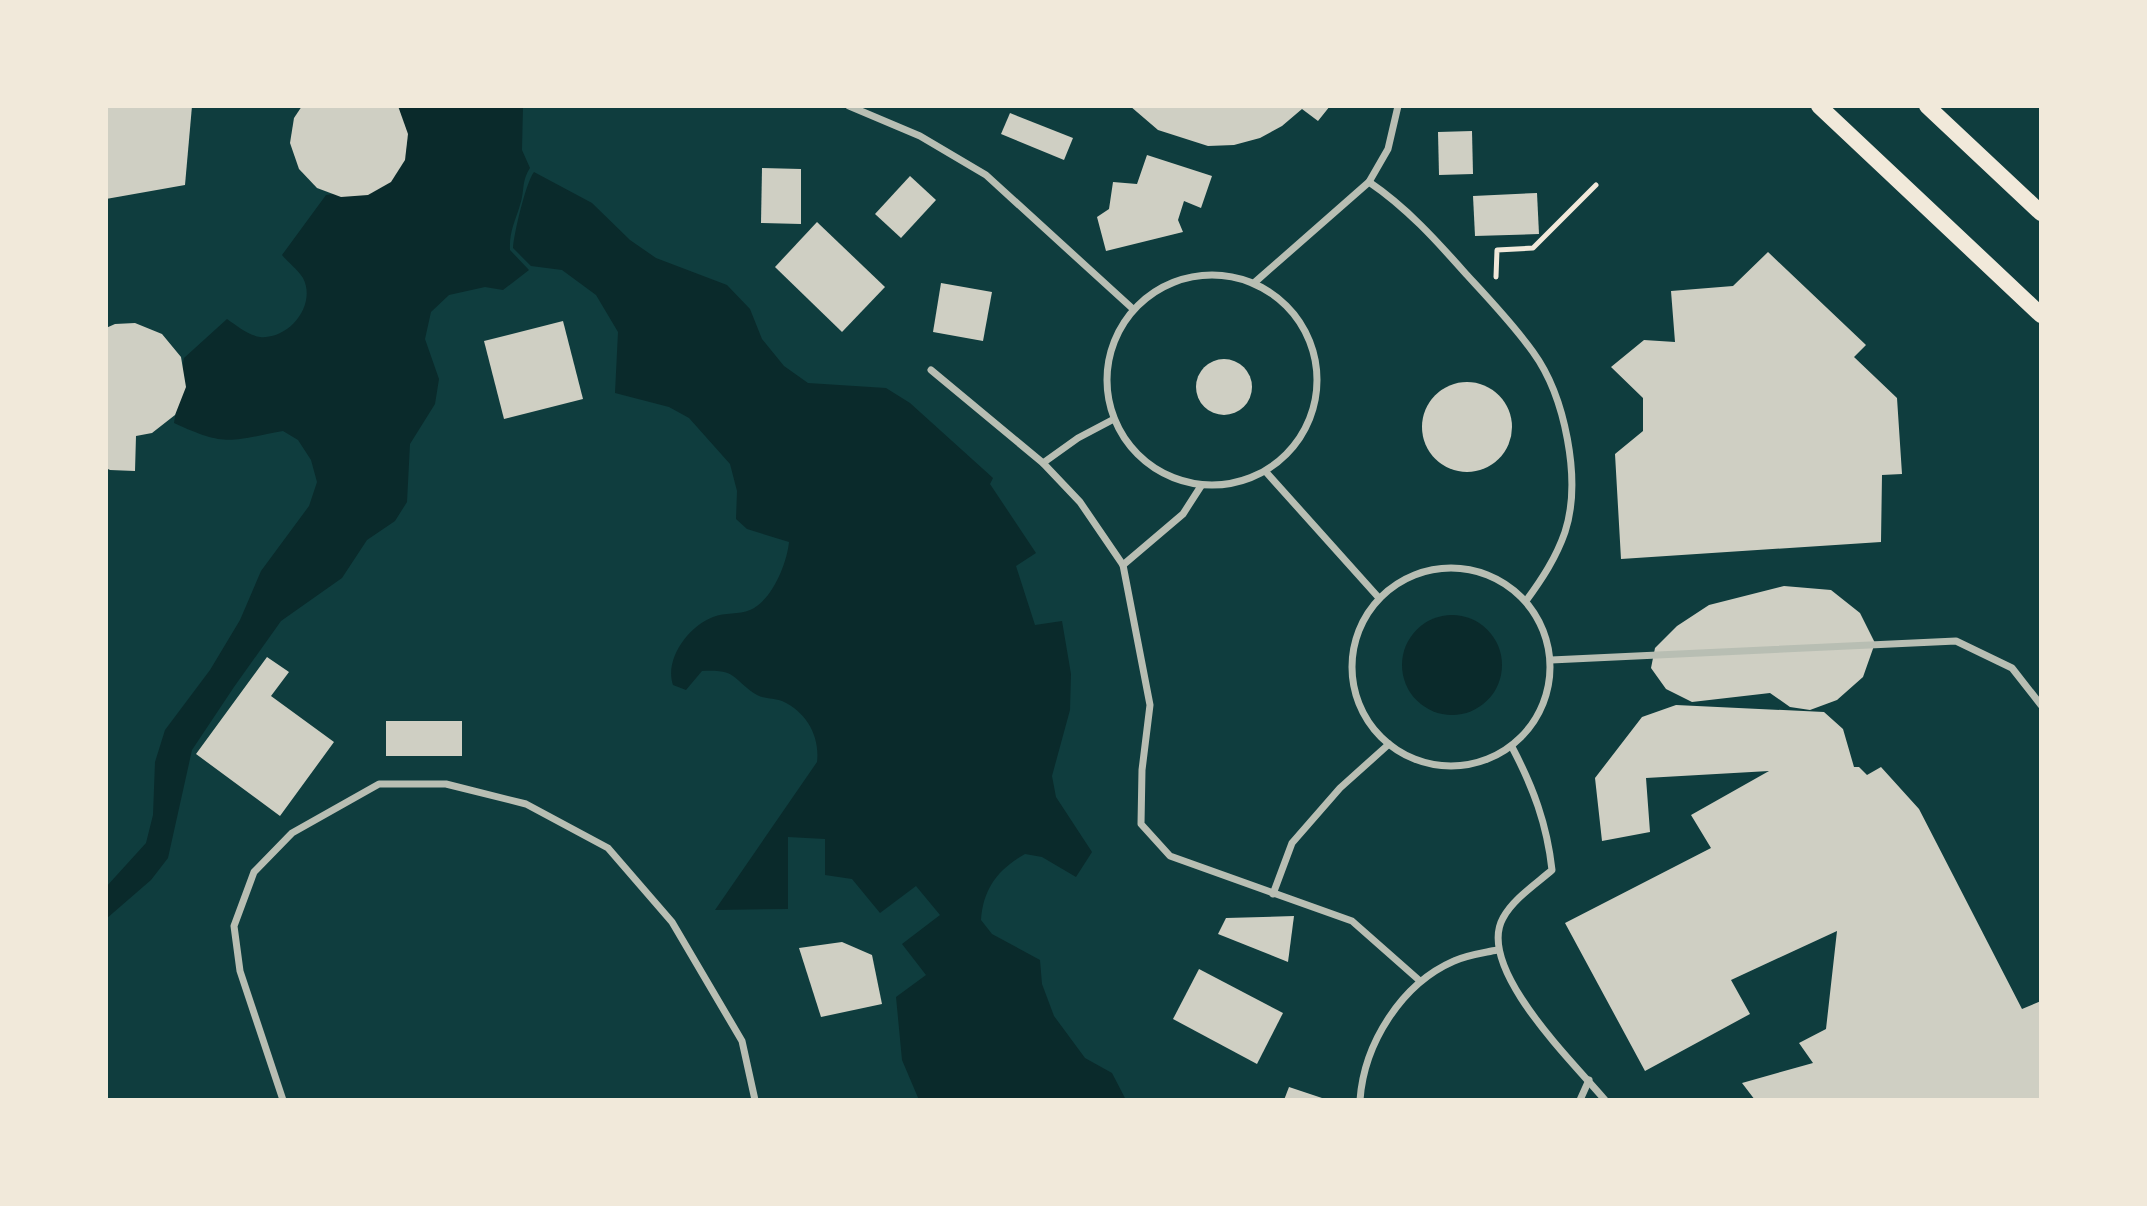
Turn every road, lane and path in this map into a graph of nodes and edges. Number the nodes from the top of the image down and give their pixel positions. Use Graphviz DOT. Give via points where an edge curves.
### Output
graph roads {
  1 [pos="849,106"];
  2 [pos="1398,106"];
  3 [pos="1819,106"];
  4 [pos="1927,106"];
  5 [pos="1369,182"];
  6 [pos="1596,185"];
  7 [pos="2041,213"];
  8 [pos="1254,283"];
  9 [pos="1485,295"];
  10 [pos="1133,309"];
  11 [pos="2041,315"];
  12 [pos="931,370"];
  13 [pos="1114,419"];
  14 [pos="1043,463"];
  15 [pos="1266,472"];
  16 [pos="1201,486"];
  17 [pos="1123,565"];
  18 [pos="1379,598"];
  19 [pos="1526,601"];
  20 [pos="1551,660"];
  21 [pos="2041,705"];
  22 [pos="1389,744"];
  23 [pos="1512,747"];
  24 [pos="1273,894"];
  25 [pos="1497,950"];
  26 [pos="1420,981"];
  27 [pos="1589,1080"];
  28 [pos="283,1100"];
  29 [pos="755,1100"];
  30 [pos="1360,1100"];
  31 [pos="1580,1100"];
  32 [pos="1605,1100"];
  1 -- 10 [label="street" via="920,136 986,175"];
  2 -- 5 [label="street" via="1388,149"];
  3 -- 11 [label="main road"];
  4 -- 7 [label="main road"];
  5 -- 8 [label="street"];
  5 -- 9 [label="street" via="1392,197"];
  6 -- 9 [label="path" via="1533,248 1497,250 1499,273"];
  8 -- 10 [label="street" via="1222,274 1189,277 1159,288"];
  8 -- 15 [label="street" via="1283,301 1304,327 1316,358 1318,391 1303,433"];
  9 -- 19 [label="street" via="1535,354 1564,418 1571,476 1566,530 1547,573"];
  10 -- 13 [label="street" via="1115,337 1106,369"];
  12 -- 14 [label="street"];
  13 -- 14 [label="street"];
  13 -- 16 [label="street" via="1141,459 1169,477"];
  14 -- 17 [label="street" via="1080,502"];
  15 -- 16 [label="street" via="1234,484"];
  15 -- 18 [label="street"];
  16 -- 17 [label="street" via="1183,514"];
  17 -- 24 [label="street" via="1150,705 1141,824 1170,856"];
  18 -- 19 [label="street" via="1405,578 1437,568 1469,569 1500,580"];
  18 -- 22 [label="street" via="1361,625 1352,657 1355,690 1367,720"];
  19 -- 20 [label="street" via="1543,628"];
  20 -- 21 [label="street" via="1956,641 2012,668"];
  20 -- 23 [label="street" via="1547,693 1534,723"];
  22 -- 23 [label="street" via="1418,761 1450,767 1483,762"];
  22 -- 24 [label="street" via="1340,788 1292,843"];
  23 -- 25 [label="street" via="1532,784 1552,870 1502,919"];
  24 -- 26 [label="street" via="1352,921"];
  25 -- 26 [label="street" via="1455,960"];
  25 -- 27 [label="street" via="1505,973"];
  26 -- 30 [label="street" via="1389,1017 1362,1071"];
  27 -- 31 [label="street"];
  27 -- 32 [label="street"];
  28 -- 29 [label="street" via="240,971 234,926 254,872 292,833 379,784 446,784 526,804 608,848 672,922 742,1041"];
}
